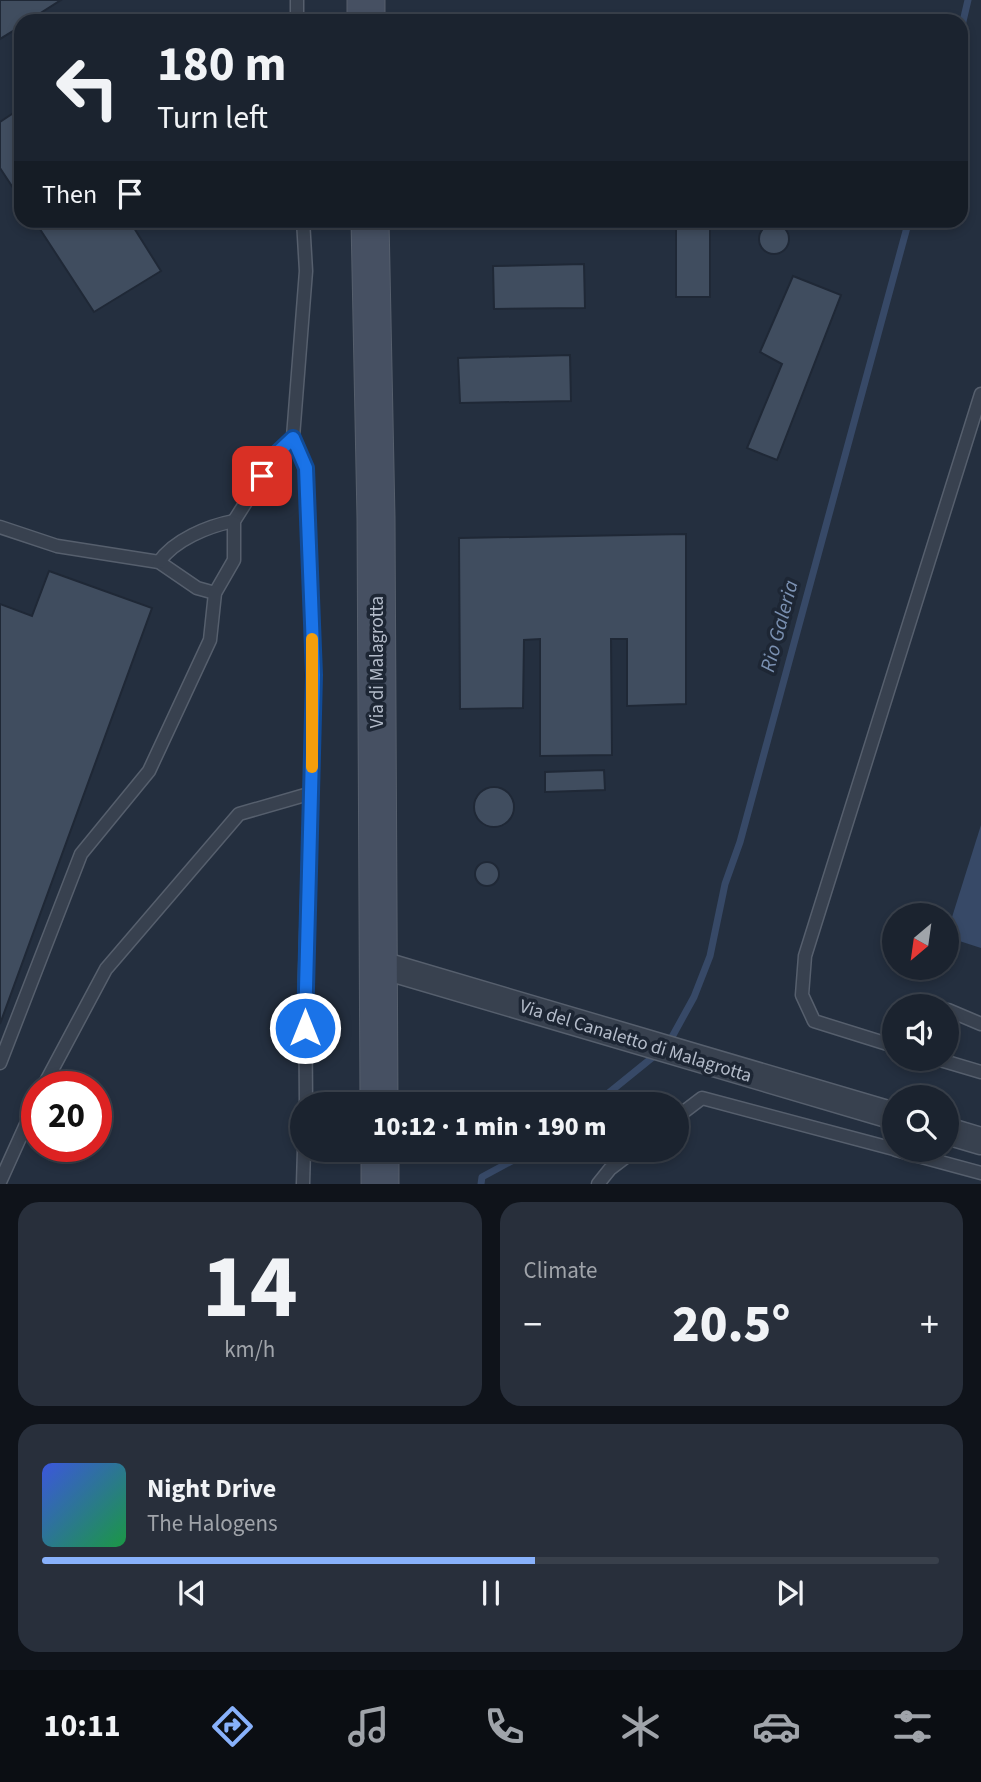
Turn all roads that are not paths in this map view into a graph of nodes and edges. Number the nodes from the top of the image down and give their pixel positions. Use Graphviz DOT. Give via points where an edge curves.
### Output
graph roads {
  1 [pos="303,228"];
  2 [pos="370,228"];
  3 [pos="981,394"];
  4 [pos="293,438"];
  5 [pos="233,521"];
  6 [pos="0,527"];
  7 [pos="159,562"];
  8 [pos="215,593"];
  9 [pos="312,793"];
  10 [pos="378,964"];
  11 [pos="959,1015"];
  12 [pos="981,1024"];
  13 [pos="882,1042"];
  14 [pos="0,1063"];
  15 [pos="959,1066"];
  16 [pos="52,1071"];
  17 [pos="981,1072"];
  18 [pos="306,1092"];
  19 [pos="379,1092"];
  20 [pos="689,1108"];
  21 [pos="882,1113"];
  22 [pos="21,1135"];
  23 [pos="959,1135"];
  24 [pos="981,1141"];
  25 [pos="882,1146"];
  26 [pos="304,1162"];
  27 [pos="380,1162"];
  28 [pos="619,1162"];
  29 [pos="940,1162"];
  30 [pos="981,1173"];
  31 [pos="0,1182"];
  32 [pos="303,1184"];
  33 [pos="380,1184"];
  34 [pos="598,1184"];
  1 -- 4 [label="lane" via="306,271"];
  2 -- 10 [label="main road, Via di Malagrotta"];
  3 -- 13 [label="lane" via="805,956 802,995 814,1021"];
  4 -- 5 [label="lane" via="277,453"];
  4 -- 9 [label="lane" via="306,468 314,675"];
  5 -- 7 [label="lane" via="215,524 167,551"];
  5 -- 8 [label="lane" via="234,560"];
  6 -- 7 [label="lane" via="57,545"];
  7 -- 8 [label="lane" via="197,588"];
  8 -- 14 [label="lane" via="210,640 149,771 81,854"];
  9 -- 16 [label="lane" via="239,814 106,969"];
  9 -- 18 [label="lane"];
  10 -- 19 [label="main road, Via di Malagrotta"];
  10 -- 21 [label="street, Via del Canaletto di Malagrotta"];
  11 -- 12 [label="lane"];
  15 -- 17 [label="lane"];
  20 -- 25 [label="lane" via="702,1098"];
  22 -- 31 [label="lane"];
  23 -- 24 [label="street"];
  26 -- 32 [label="lane"];
  27 -- 33 [label="main road"];
  28 -- 34 [label="lane"];
  29 -- 30 [label="lane"];
}
